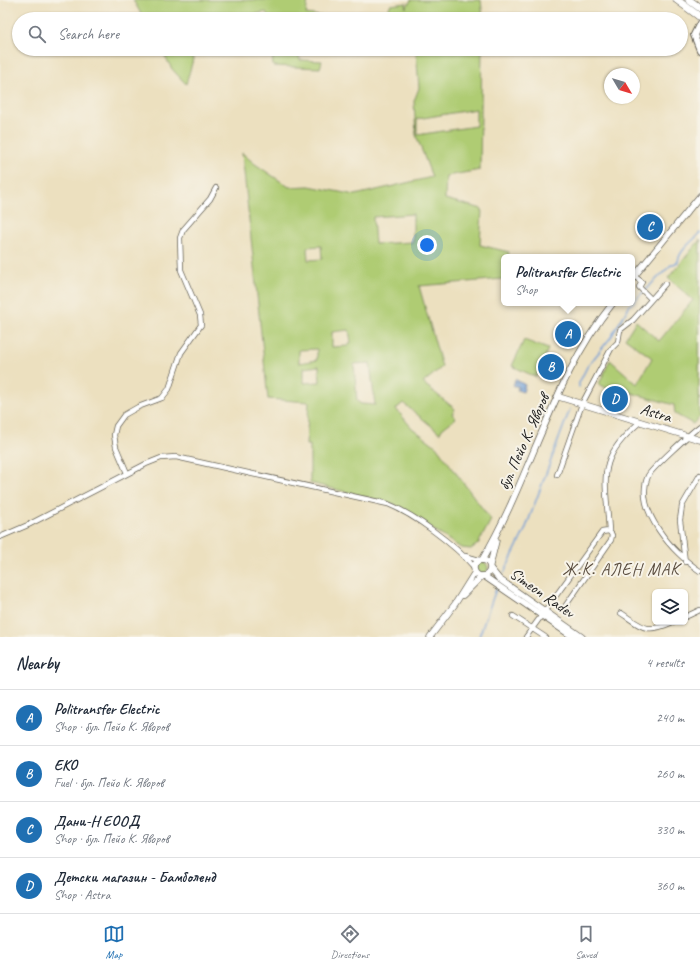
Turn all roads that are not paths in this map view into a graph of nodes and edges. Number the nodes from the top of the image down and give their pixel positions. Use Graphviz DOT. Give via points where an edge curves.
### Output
graph roads {
  1 [pos="677,0"];
  2 [pos="689,0"];
  3 [pos="694,0"];
  4 [pos="700,4"];
  5 [pos="699,13"];
  6 [pos="700,23"];
  7 [pos="700,50"];
  8 [pos="216,188"];
  9 [pos="700,196"];
  10 [pos="635,276"];
  11 [pos="635,279"];
  12 [pos="665,284"];
  13 [pos="649,297"];
  14 [pos="611,306"];
  15 [pos="559,397"];
  16 [pos="582,404"];
  17 [pos="640,422"];
  18 [pos="700,426"];
  19 [pos="689,437"];
  20 [pos="700,440"];
  21 [pos="127,473"];
  22 [pos="557,475"];
  23 [pos="700,475"];
  24 [pos="499,531"];
  25 [pos="609,531"];
  26 [pos="0,537"];
  27 [pos="465,556"];
  28 [pos="480,560"];
  29 [pos="685,562"];
  30 [pos="490,567"];
  31 [pos="475,569"];
  32 [pos="700,571"];
  33 [pos="483,576"];
  34 [pos="455,604"];
  35 [pos="564,608"];
  36 [pos="700,610"];
  37 [pos="543,613"];
  38 [pos="621,613"];
  39 [pos="513,616"];
  40 [pos="688,616"];
  41 [pos="666,625"];
  42 [pos="532,628"];
  43 [pos="430,637"];
  44 [pos="526,637"];
  45 [pos="544,637"];
  46 [pos="573,637"];
  47 [pos="582,637"];
  1 -- 5 [label="main road"];
  2 -- 5 [label="main road"];
  3 -- 4 [label="main road"];
  6 -- 7 [label="main road" via="694,36"];
  8 -- 21 [label="street" via="210,199 183,230 180,238 181,270 200,315 201,325 181,352 169,389 162,398 124,415 116,426 116,447"];
  9 -- 10 [label="street"];
  11 -- 13 [label="street" via="642,282 639,287"];
  12 -- 13 [label="street" via="653,298"];
  13 -- 16 [label="street" via="633,320 620,330 618,342 611,349"];
  14 -- 15 [label="street, бул. Пейо К. Яворов" via="582,346"];
  15 -- 16 [label="street, Astra"];
  15 -- 24 [label="street, бул. Пейо К. Яворов"];
  16 -- 17 [label="street, Astra"];
  16 -- 22 [label="street"];
  17 -- 19 [label="street, Astra"];
  17 -- 25 [label="street" via="616,445 605,470"];
  18 -- 19 [label="street"];
  19 -- 20 [label="street, Astra"];
  19 -- 29 [label="street" via="652,470 646,482 645,492 651,517 665,539"];
  21 -- 26 [label="street" via="16,532"];
  21 -- 27 [label="street" via="161,458 176,457 388,504 402,510"];
  23 -- 29 [label="street" via="682,506 680,520"];
  24 -- 28 [label="street, бул. Пейо К. Яворов"];
  24 -- 30 [label="street, бул. Пейо К. Яворов"];
  25 -- 35 [label="street" via="611,540"];
  25 -- 37 [label="street" via="602,532"];
  27 -- 28 [label="street"];
  27 -- 31 [label="street"];
  28 -- 30 [label="street" via="486,561"];
  28 -- 31 [label="street"];
  29 -- 32 [label="street"];
  30 -- 33 [label="street" via="489,573"];
  30 -- 37 [label="street, Simeon Radev" via="498,579"];
  31 -- 33 [label="street"];
  31 -- 34 [label="street"];
  33 -- 34 [label="street"];
  33 -- 37 [label="street, Simeon Radev"];
  34 -- 43 [label="street"];
  36 -- 40 [label="street"];
  37 -- 42 [label="street"];
  37 -- 46 [label="street, Simeon Radev"];
  37 -- 47 [label="street, Simeon Radev"];
  38 -- 41 [label="street" via="644,629"];
  39 -- 42 [label="street"];
  42 -- 44 [label="street"];
  42 -- 45 [label="street"];
}
